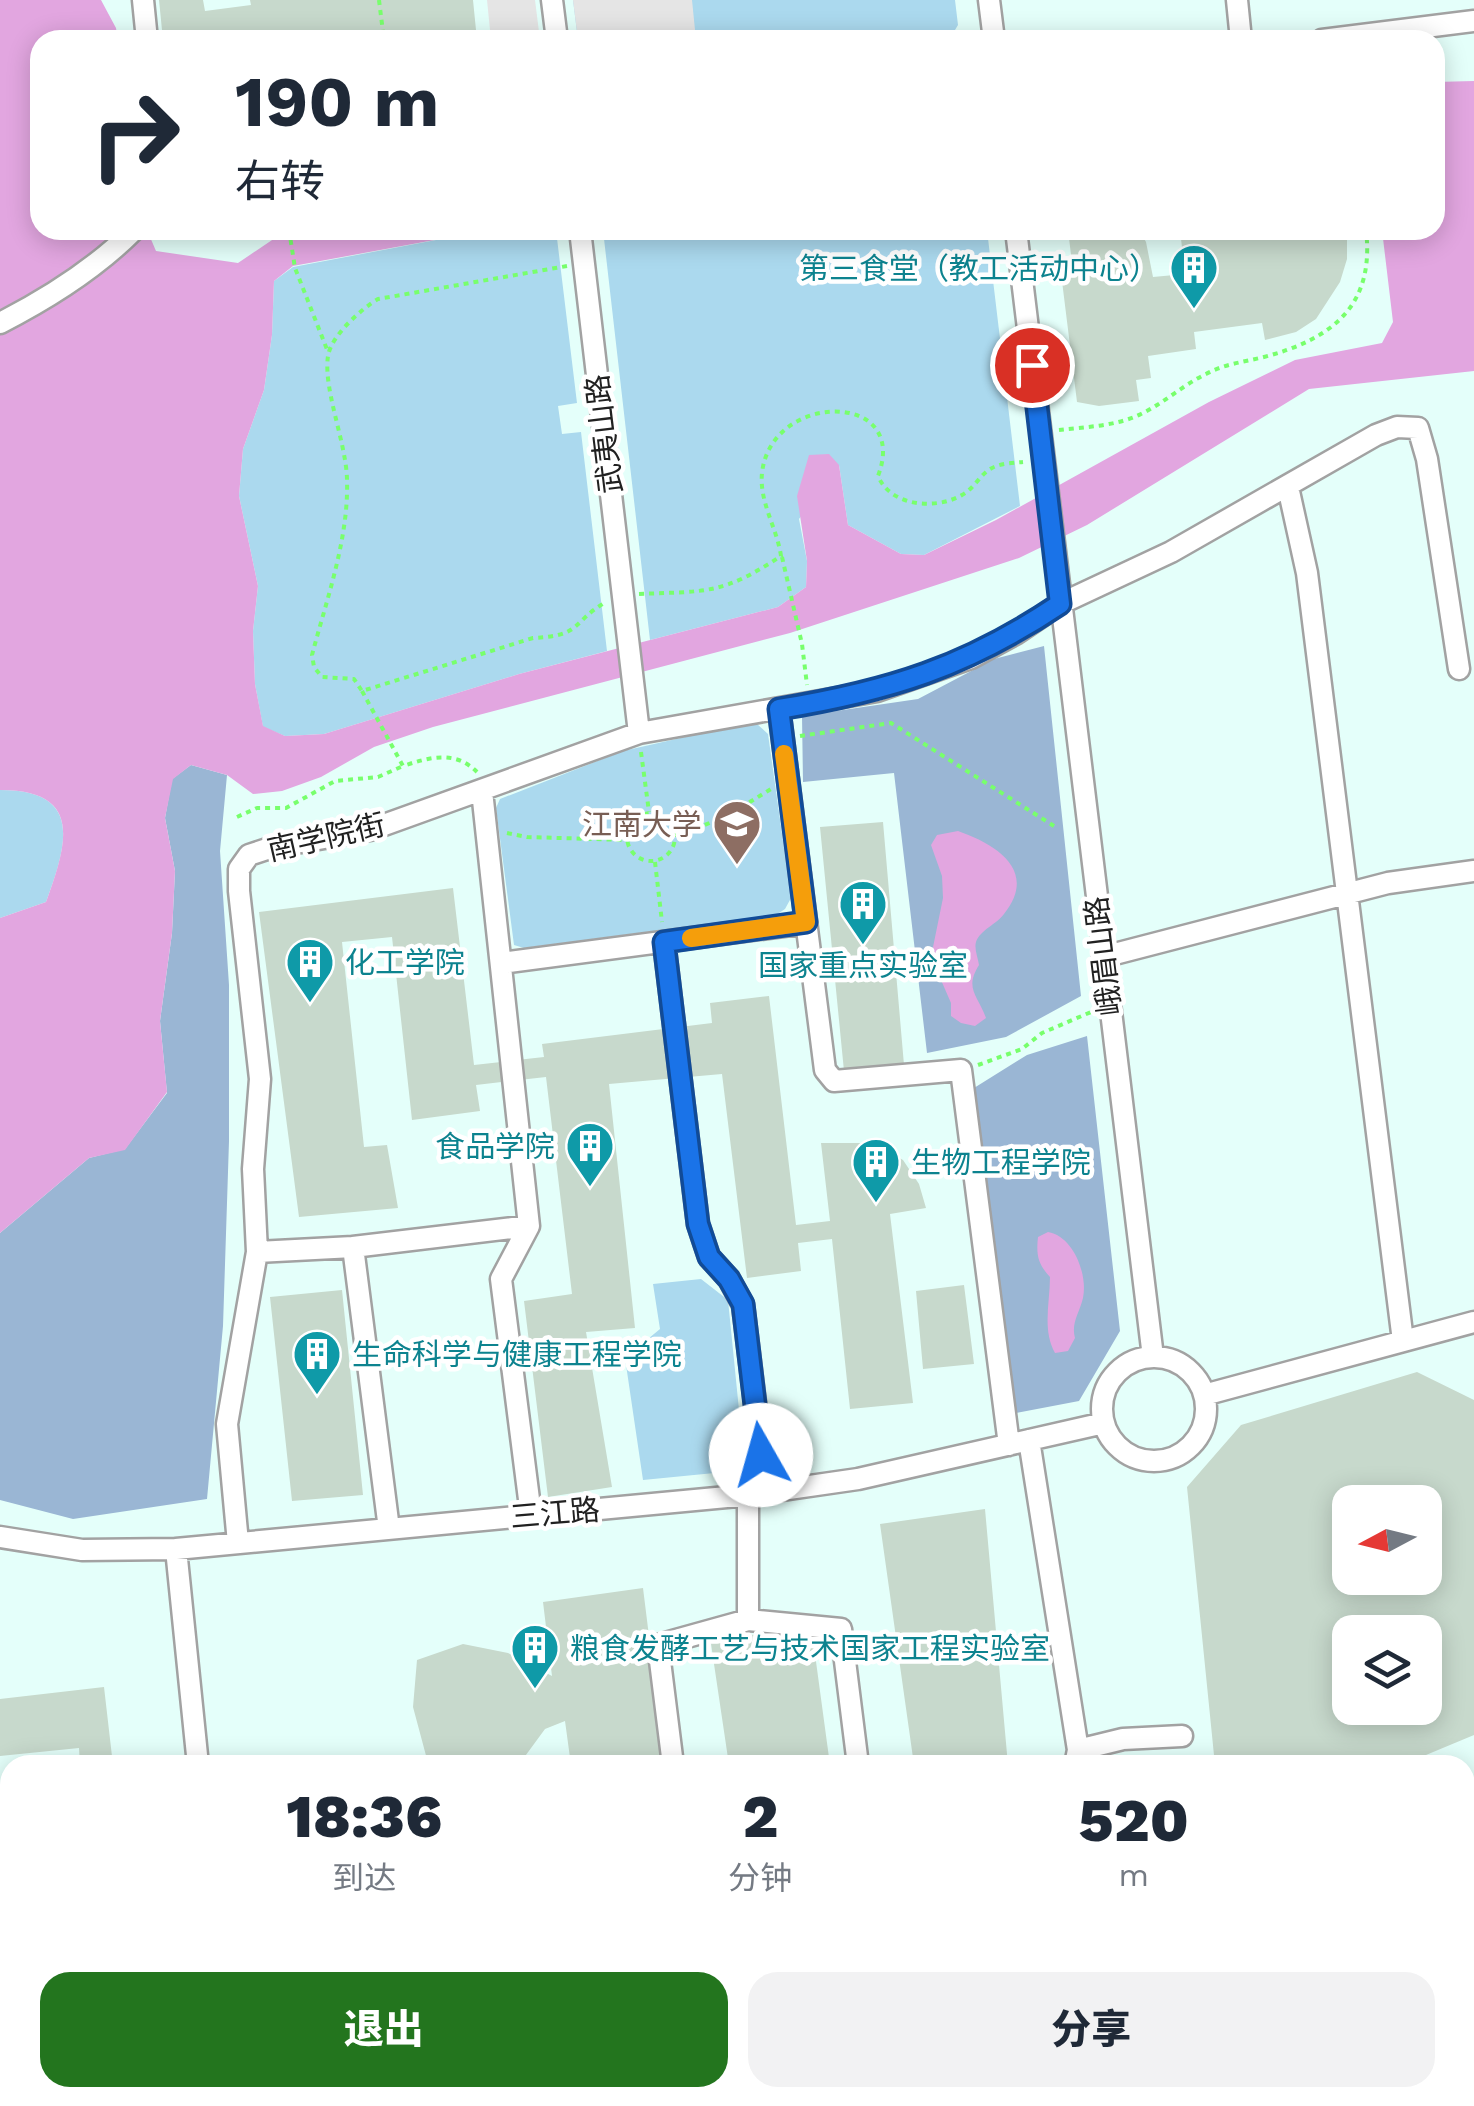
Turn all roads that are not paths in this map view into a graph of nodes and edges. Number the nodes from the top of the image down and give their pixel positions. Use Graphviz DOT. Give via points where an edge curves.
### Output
graph roads {
  1 [pos="143,0"];
  2 [pos="552,0"];
  3 [pos="989,0"];
  4 [pos="1236,0"];
  5 [pos="1474,21"];
  6 [pos="146,30"];
  7 [pos="556,30"];
  8 [pos="993,30"];
  9 [pos="1239,30"];
  10 [pos="1402,30"];
  11 [pos="122,240"];
  12 [pos="581,240"];
  13 [pos="1017,240"];
  14 [pos="0,322"];
  15 [pos="1288,487"];
  16 [pos="1060,604"];
  17 [pos="1459,668"];
  18 [pos="779,709"];
  19 [pos="639,733"];
  20 [pos="482,791"];
  21 [pos="1474,871"];
  22 [pos="1347,893"];
  23 [pos="806,922"];
  24 [pos="664,942"];
  25 [pos="1103,956"];
  26 [pos="501,963"];
  27 [pos="529,1226"];
  28 [pos="354,1247"];
  29 [pos="257,1252"];
  30 [pos="1474,1322"];
  31 [pos="1403,1341"];
  32 [pos="1152,1357"];
  33 [pos="1204,1394"];
  34 [pos="1104,1423"];
  35 [pos="1019,1443"];
  36 [pos="757,1494"];
  37 [pos="532,1516"];
  38 [pos="389,1529"];
  39 [pos="0,1536"];
  40 [pos="238,1543"];
  41 [pos="176,1549"];
  42 [pos="748,1620"];
  43 [pos="1182,1736"];
  44 [pos="197,1755"];
  45 [pos="671,1755"];
  46 [pos="857,1755"];
  47 [pos="1075,1755"];
  48 [pos="1083,1755"];
  1 -- 6 [label="street"];
  2 -- 7 [label="street"];
  3 -- 8 [label="street"];
  4 -- 9 [label="street"];
  5 -- 10 [label="street"];
  11 -- 14 [label="street" via="42,302"];
  12 -- 19 [label="street, 武夷山路"];
  13 -- 16 [label="street, 峨眉山路"];
  15 -- 16 [label="street, 南学院街"];
  15 -- 17 [label="street, 南学院街" via="1376,436 1418,428"];
  15 -- 22 [label="street" via="1307,573"];
  16 -- 18 [label="street, 南学院街" via="971,658 877,691"];
  16 -- 25 [label="street, 峨眉山路"];
  18 -- 19 [label="street, 南学院街"];
  18 -- 23 [label="street"];
  19 -- 20 [label="street, 南学院街"];
  20 -- 26 [label="street"];
  20 -- 29 [label="street, 南学院街" via="370,830 273,847 249,855 239,870 260,1079 253,1169"];
  21 -- 22 [label="street"];
  22 -- 25 [label="street"];
  22 -- 31 [label="street"];
  23 -- 24 [label="street"];
  23 -- 35 [label="street" via="825,1070 834,1081 961,1070"];
  24 -- 26 [label="street"];
  24 -- 36 [label="street" via="698,1224 709,1257 743,1304"];
  25 -- 32 [label="street, 峨眉山路"];
  26 -- 27 [label="street"];
  27 -- 28 [label="street"];
  27 -- 37 [label="street" via="501,1280"];
  28 -- 29 [label="street"];
  28 -- 38 [label="street"];
  29 -- 40 [label="street, 南学院街" via="227,1424"];
  30 -- 31 [label="street"];
  31 -- 33 [label="street"];
  32 -- 33 [label="street" via="1175,1361"];
  32 -- 34 [label="street" via="1130,1362 1112,1378 1103,1400"];
  33 -- 34 [label="street" via="1206,1411 1195,1442 1168,1460 1121,1450"];
  34 -- 35 [label="street, 三江路"];
  35 -- 36 [label="street, 三江路"];
  35 -- 47 [label="street"];
  36 -- 37 [label="street, 三江路"];
  36 -- 42 [label="street"];
  37 -- 38 [label="street, 三江路"];
  38 -- 40 [label="street, 三江路"];
  39 -- 41 [label="street, 三江路" via="82,1550"];
  40 -- 41 [label="street, 三江路"];
  41 -- 44 [label="street"];
  42 -- 45 [label="street" via="658,1645"];
  42 -- 46 [label="street" via="841,1629"];
  43 -- 48 [label="street" via="1123,1739"];
}
